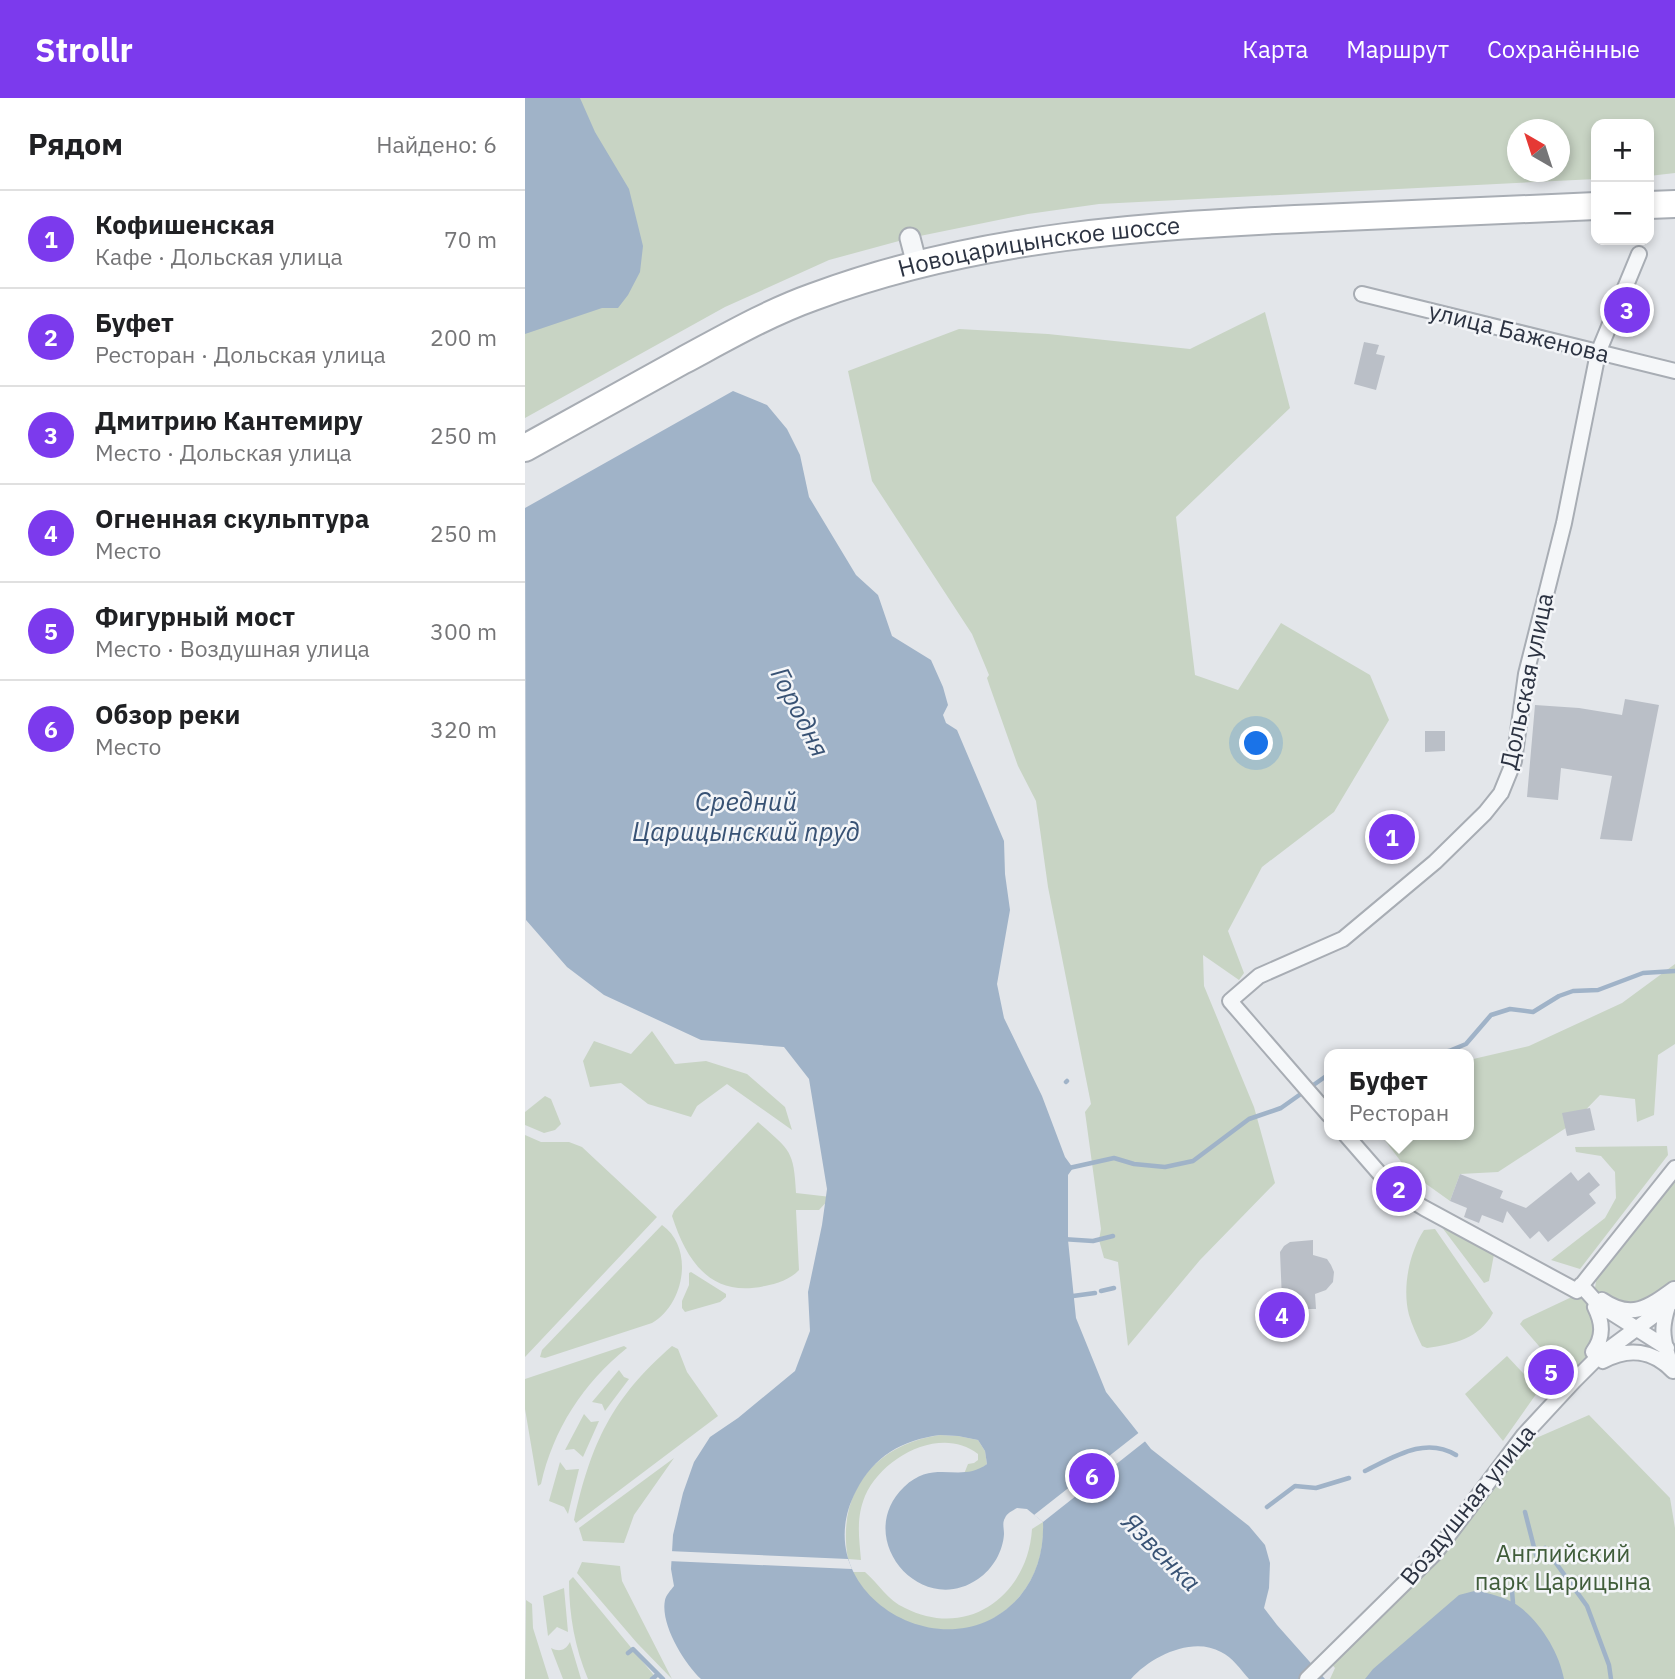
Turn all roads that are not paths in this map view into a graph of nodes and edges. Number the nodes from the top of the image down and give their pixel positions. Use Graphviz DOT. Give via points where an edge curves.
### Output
graph roads {
  1 [pos="1675,204"];
  2 [pos="1654,205"];
  3 [pos="1591,206"];
  4 [pos="910,238"];
  5 [pos="1639,254"];
  6 [pos="917,265"];
  7 [pos="1362,293"];
  8 [pos="1598,353"];
  9 [pos="1675,371"];
  10 [pos="525,448"];
  11 [pos="1324,1109"];
  12 [pos="1350,1140"];
  13 [pos="1675,1168"];
  14 [pos="1581,1285"];
  15 [pos="1598,1304"];
  16 [pos="1672,1304"];
  17 [pos="1637,1329"];
  18 [pos="1670,1353"];
  19 [pos="1598,1357"];
  20 [pos="1307,1679"];
  1 -- 2 [label="main road"];
  3 -- 6 [label="main road, Новоцарицынское шоссе" via="1093,232 1010,244"];
  4 -- 6 [label="street"];
  5 -- 8 [label="street, Дольская улица"];
  6 -- 10 [label="main road, Новоцарицынское шоссе" via="822,293 734,332"];
  7 -- 8 [label="street, улица Баженова"];
  8 -- 9 [label="street, улица Баженова"];
  8 -- 11 [label="street, Дольская улица" via="1564,523 1526,674 1514,761 1501,793 1435,862 1343,939 1251,981 1230,1001"];
  12 -- 14 [label="street" via="1394,1190 1424,1209 1577,1290"];
  13 -- 14 [label="street"];
  14 -- 15 [label="street"];
  15 -- 16 [label="street" via="1601,1300 1626,1311 1638,1310 1674,1289"];
  15 -- 17 [label="street"];
  15 -- 19 [label="street" via="1602,1331 1593,1352"];
  16 -- 17 [label="street, Воздушная улица"];
  16 -- 18 [label="street"];
  17 -- 18 [label="street"];
  17 -- 19 [label="street, Воздушная улица"];
  18 -- 19 [label="street" via="1672,1371 1657,1356 1641,1352 1625,1352 1604,1361"];
  19 -- 20 [label="street, Воздушная улица" via="1524,1435 1435,1553"];
}
